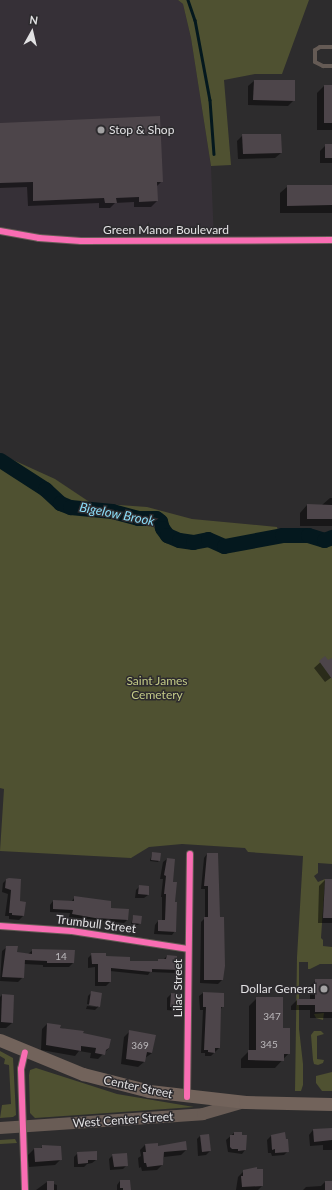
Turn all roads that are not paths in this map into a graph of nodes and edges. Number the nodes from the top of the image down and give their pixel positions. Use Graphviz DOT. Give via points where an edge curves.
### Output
graph roads {
  1 [pos="332,47"];
  2 [pos="332,66"];
  3 [pos="0,231"];
  4 [pos="332,240"];
  5 [pos="190,854"];
  6 [pos="0,926"];
  7 [pos="188,949"];
  8 [pos="0,1040"];
  9 [pos="25,1052"];
  10 [pos="187,1097"];
  11 [pos="244,1102"];
  12 [pos="332,1104"];
  13 [pos="23,1126"];
  14 [pos="0,1128"];
  15 [pos="25,1190"];
  1 -- 2 [label="lane" via="320,47 315,50 315,62 323,66"];
  3 -- 4 [label="street, Green Manor Boulevard" via="39,238 81,241"];
  5 -- 7 [label="street, Lilac Street"];
  6 -- 7 [label="street, Trumbull Street" via="72,931"];
  7 -- 10 [label="street, Lilac Street"];
  8 -- 9 [label="main road, Center Street"];
  9 -- 10 [label="main road, Center Street" via="104,1081"];
  9 -- 13 [label="street" via="21,1069"];
  10 -- 11 [label="main road, Center Street"];
  11 -- 12 [label="main road, Center Street"];
  11 -- 13 [label="main road, West Center Street" via="203,1114"];
  13 -- 14 [label="main road, West Center Street"];
  13 -- 15 [label="street"];
}
